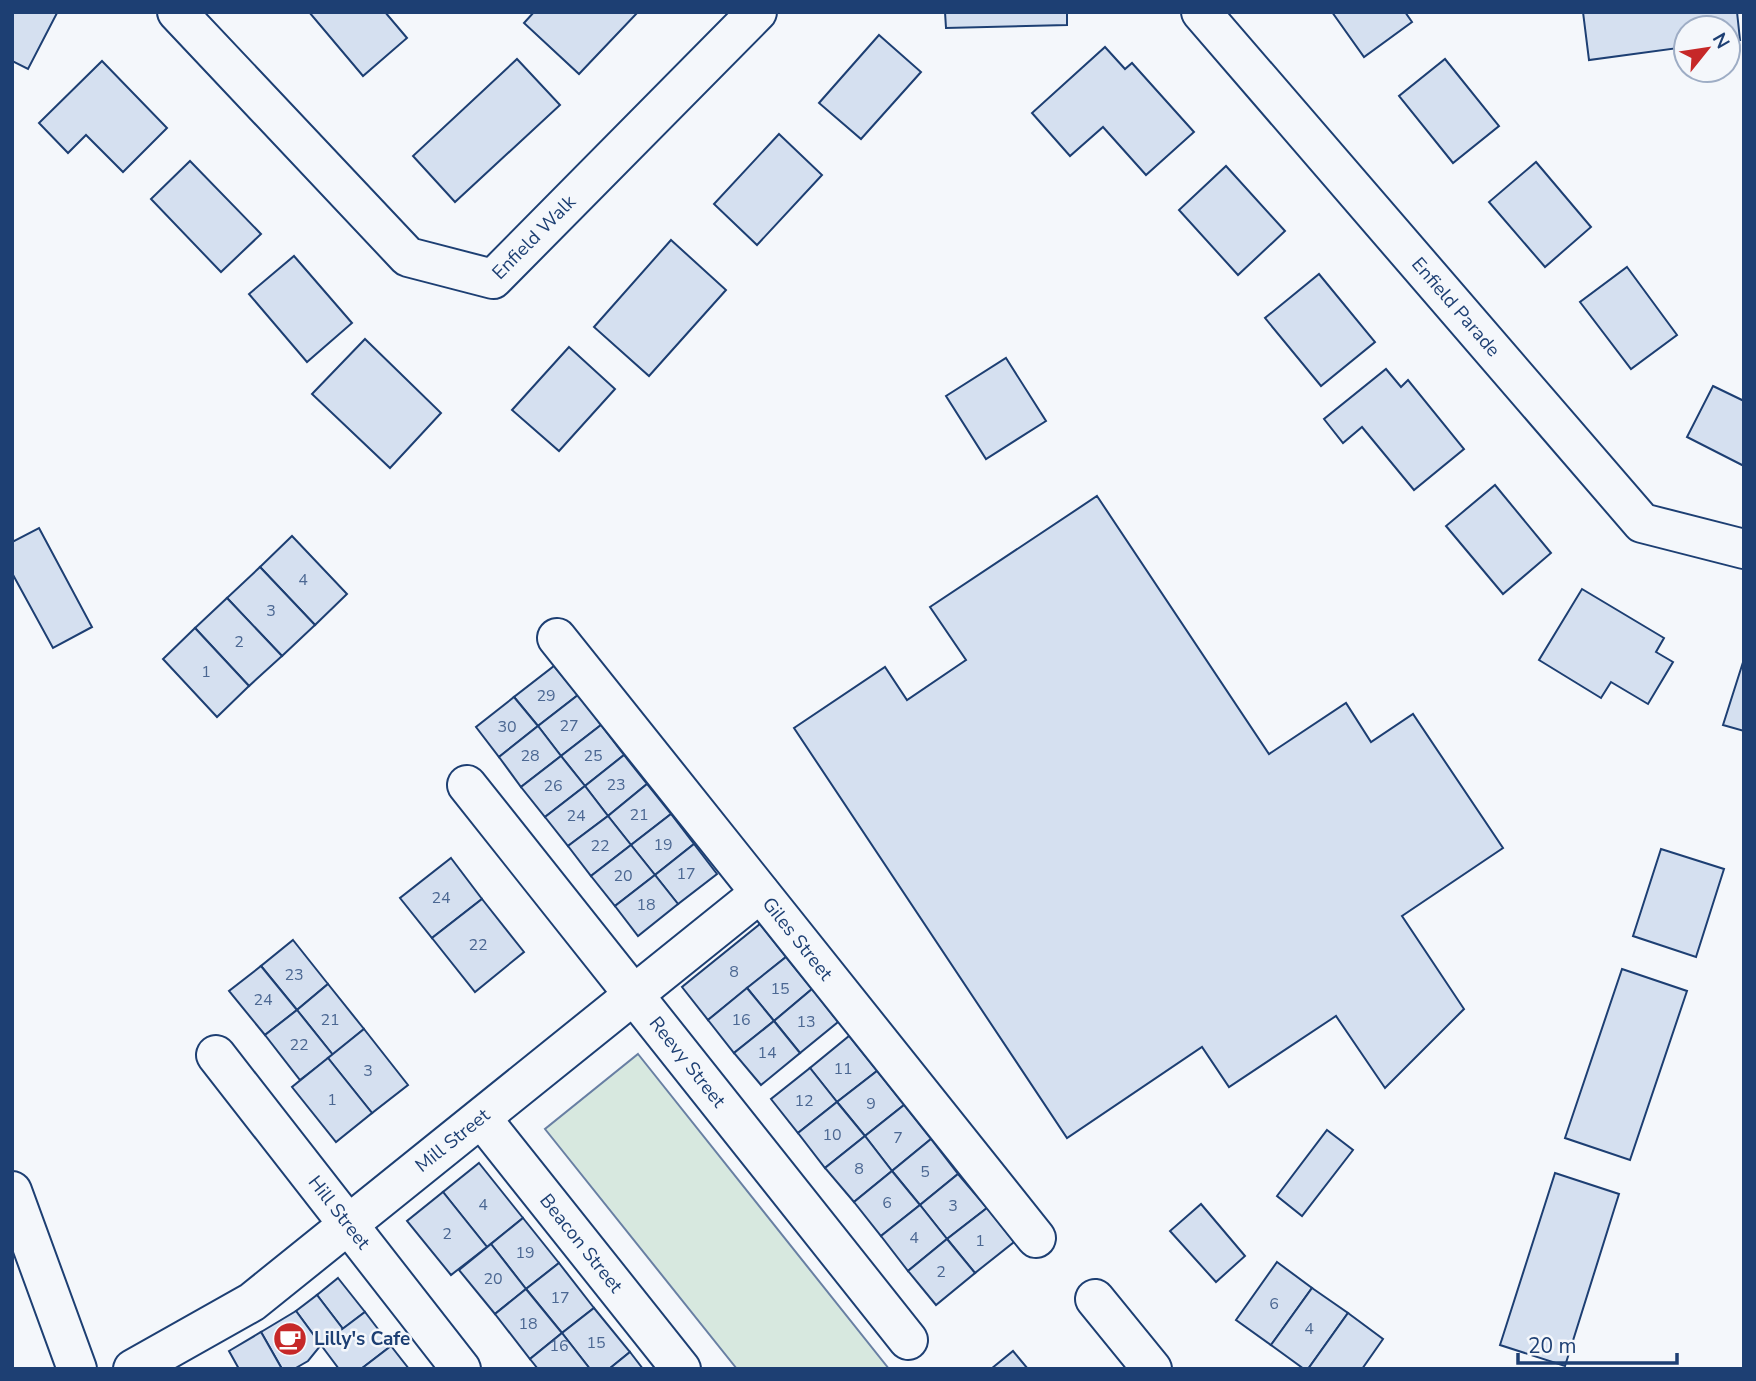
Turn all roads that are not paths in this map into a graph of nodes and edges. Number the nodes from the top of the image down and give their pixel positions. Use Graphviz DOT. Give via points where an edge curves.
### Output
graph roads {
  1 [pos="177,12"];
  2 [pos="757,12"];
  3 [pos="1201,12"];
  4 [pos="1744,550"];
  5 [pos="557,638"];
  6 [pos="467,785"];
  7 [pos="760,893"];
  8 [pos="635,996"];
  9 [pos="216,1055"];
  10 [pos="482,1119"];
  11 [pos="12,1191"];
  12 [pos="349,1226"];
  13 [pos="1036,1238"];
  14 [pos="1095,1299"];
  15 [pos="908,1340"];
  16 [pos="76,1369"];
  17 [pos="133,1369"];
  18 [pos="461,1369"];
  19 [pos="681,1369"];
  20 [pos="1152,1369"];
  1 -- 2 [label="street, Enfield Walk" via="408,257 493,279"];
  3 -- 4 [label="street, Enfield Parade" via="1642,523"];
  5 -- 7 [label="street, Giles Street"];
  6 -- 8 [label="street, Reevy Street"];
  7 -- 8 [label="street, Mill Street"];
  7 -- 13 [label="street, Giles Street"];
  8 -- 10 [label="street, Mill Street"];
  8 -- 15 [label="street, Reevy Street"];
  9 -- 12 [label="street, Hill Street"];
  10 -- 12 [label="street, Mill Street"];
  10 -- 19 [label="street, Beacon Street"];
  11 -- 16 [label="street"];
  12 -- 17 [label="street, Mill Street" via="252,1302"];
  12 -- 18 [label="street, Hill Street"];
  14 -- 20 [label="street"];
}
